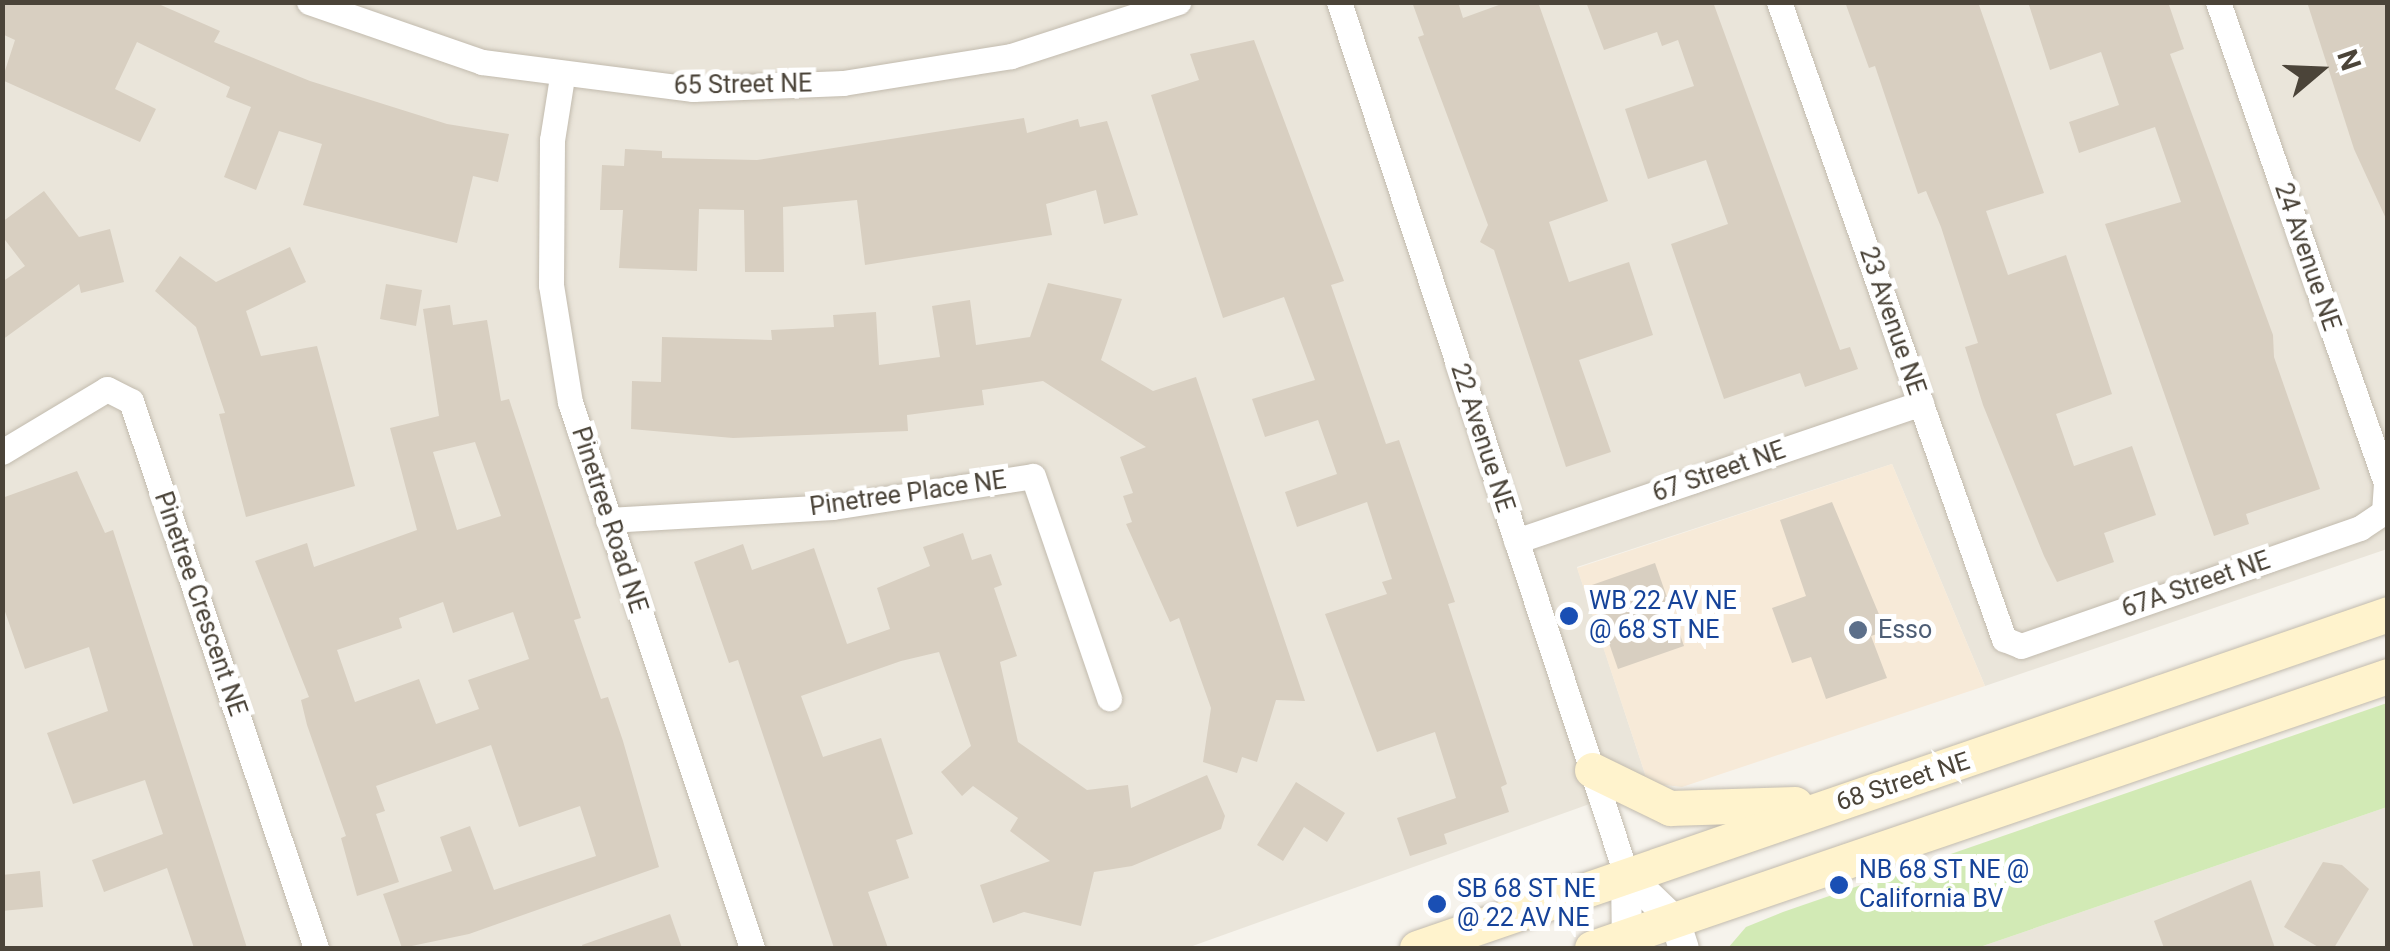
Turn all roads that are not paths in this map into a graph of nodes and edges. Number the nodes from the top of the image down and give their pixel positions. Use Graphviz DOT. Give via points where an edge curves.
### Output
graph roads {
  1 [pos="308,2"];
  2 [pos="1178,2"];
  3 [pos="1339,2"];
  4 [pos="1779,2"];
  5 [pos="2218,2"];
  6 [pos="562,77"];
  7 [pos="1921,403"];
  8 [pos="2,452"];
  9 [pos="2384,512"];
  10 [pos="608,520"];
  11 [pos="1516,541"];
  12 [pos="2388,614"];
  13 [pos="2004,639"];
  14 [pos="2388,676"];
  15 [pos="1110,698"];
  16 [pos="1592,770"];
  17 [pos="1842,802"];
  18 [pos="1626,874"];
  19 [pos="1680,935"];
  20 [pos="1614,945"];
  21 [pos="316,948"];
  22 [pos="752,948"];
  23 [pos="1417,948"];
  1 -- 6 [label="street, 65 Street NE" via="482,62"];
  2 -- 6 [label="street, 65 Street NE" via="1011,56 844,82 693,89"];
  3 -- 11 [label="street, 22 Avenue NE"];
  4 -- 7 [label="street, 23 Avenue NE"];
  5 -- 9 [label="street, 24 Avenue NE" via="2386,482"];
  6 -- 10 [label="street, Pinetree Road NE" via="552,140 551,284 570,402"];
  7 -- 11 [label="street, 67 Street NE"];
  7 -- 13 [label="street, 23 Avenue NE"];
  8 -- 21 [label="street, Pinetree Crescent NE" via="107,389 131,401"];
  9 -- 13 [label="street, 67A Street NE" via="2360,528 2022,646"];
  10 -- 15 [label="street, Pinetree Place NE" via="833,507 1034,476"];
  10 -- 22 [label="street, Pinetree Road NE"];
  11 -- 16 [label="street, 22 Avenue NE"];
  12 -- 17 [label="main road, 68 Street NE"];
  14 -- 19 [label="main road"];
  16 -- 17 [label="main road" via="1670,808"];
  16 -- 18 [label="street, 22 Avenue NE"];
  17 -- 18 [label="main road, 68 Street NE"];
  18 -- 19 [label="street"];
  18 -- 20 [label="street"];
  18 -- 23 [label="main road, 68 Street NE"];
  19 -- 20 [label="main road"];
}
